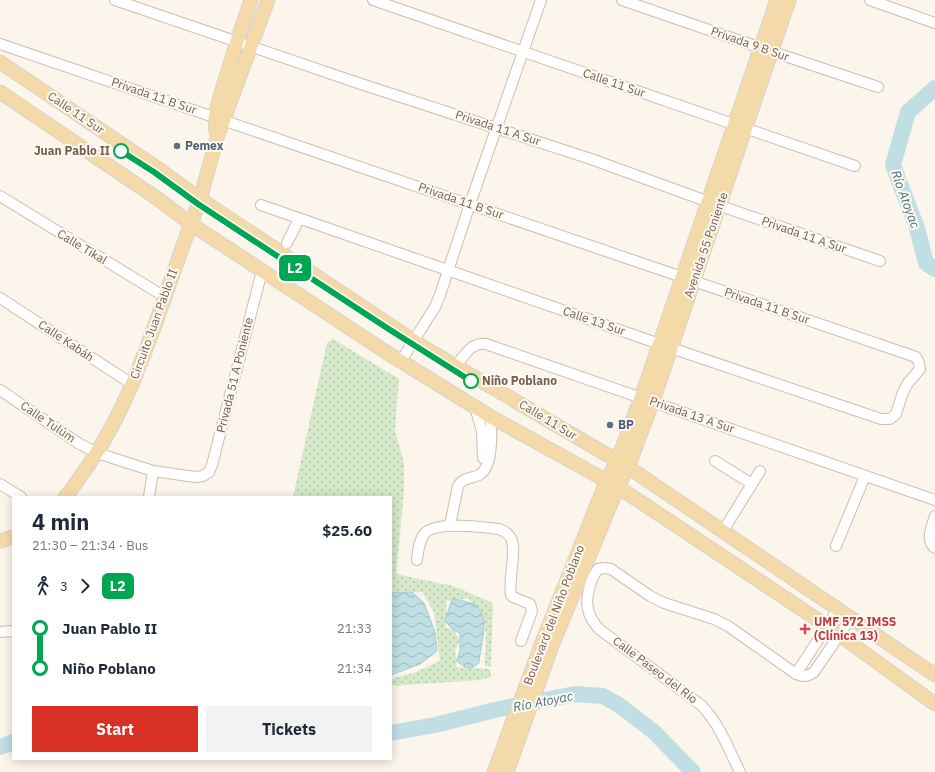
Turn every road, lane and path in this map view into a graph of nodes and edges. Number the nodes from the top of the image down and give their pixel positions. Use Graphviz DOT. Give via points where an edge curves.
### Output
graph roads {
  1 [pos="115,0"];
  2 [pos="251,0"];
  3 [pos="268,0"];
  4 [pos="373,0"];
  5 [pos="541,0"];
  6 [pos="622,0"];
  7 [pos="778,0"];
  8 [pos="789,0"];
  9 [pos="870,0"];
  10 [pos="935,22"];
  11 [pos="237,41"];
  12 [pos="0,44"];
  13 [pos="252,46"];
  14 [pos="766,50"];
  15 [pos="523,51"];
  16 [pos="0,62"];
  17 [pos="878,87"];
  18 [pos="0,92"];
  19 [pos="219,119"];
  20 [pos="740,126"];
  21 [pos="497,128"];
  22 [pos="855,166"];
  23 [pos="0,196"];
  24 [pos="200,199"];
  25 [pos="470,204"];
  26 [pos="714,204"];
  27 [pos="261,205"];
  28 [pos="299,219"];
  29 [pos="191,224"];
  30 [pos="287,244"];
  31 [pos="880,261"];
  32 [pos="262,270"];
  33 [pos="448,270"];
  34 [pos="688,279"];
  35 [pos="165,297"];
  36 [pos="0,298"];
  37 [pos="414,341"];
  38 [pos="665,346"];
  39 [pos="401,361"];
  40 [pos="456,366"];
  41 [pos="132,384"];
  42 [pos="0,390"];
  43 [pos="647,400"];
  44 [pos="475,407"];
  45 [pos="491,417"];
  46 [pos="890,419"];
  47 [pos="97,453"];
  48 [pos="715,461"];
  49 [pos="622,464"];
  50 [pos="153,471"];
  51 [pos="760,471"];
  52 [pos="482,473"];
  53 [pos="203,476"];
  54 [pos="865,476"];
  55 [pos="0,484"];
  56 [pos="752,484"];
  57 [pos="612,485"];
  58 [pos="19,496"];
  59 [pos="66,496"];
  60 [pos="149,496"];
  61 [pos="935,500"];
  62 [pos="935,516"];
  63 [pos="450,526"];
  64 [pos="723,531"];
  65 [pos="12,537"];
  66 [pos="0,541"];
  67 [pos="836,546"];
  68 [pos="935,548"];
  69 [pos="416,560"];
  70 [pos="838,609"];
  71 [pos="851,618"];
  72 [pos="827,626"];
  73 [pos="12,631"];
  74 [pos="0,632"];
  75 [pos="840,634"];
  76 [pos="521,641"];
  77 [pos="796,674"];
  78 [pos="935,675"];
  79 [pos="935,704"];
  80 [pos="505,764"];
  81 [pos="494,772"];
  82 [pos="740,772"];
  1 -- 11 [label="street, Privada 11 A Sur"];
  2 -- 11 [label="main road, Circuito Juan Pablo II"];
  3 -- 13 [label="main road, Circuito Juan Pablo II"];
  4 -- 15 [label="street, Calle 11 Sur"];
  5 -- 15 [label="street"];
  6 -- 14 [label="street, Privada 9 B Sur"];
  7 -- 14 [label="main road, Avenida 55 Poniente"];
  8 -- 14 [label="main road, Avenida 55 Poniente"];
  9 -- 10 [label="street"];
  11 -- 13 [label="street, Privada 11 A Sur"];
  11 -- 19 [label="main road, Circuito Juan Pablo II" via="219,100"];
  12 -- 19 [label="street, Privada 11 B Sur"];
  13 -- 19 [label="main road, Circuito Juan Pablo II"];
  13 -- 21 [label="street, Privada 11 A Sur"];
  14 -- 17 [label="street, Privada 9 B Sur"];
  14 -- 20 [label="main road, Avenida 55 Poniente"];
  15 -- 20 [label="street, Calle 11 Sur"];
  15 -- 21 [label="street"];
  16 -- 24 [label="main road, Calle 11 Sur"];
  18 -- 29 [label="main road, Calle 11 Sur"];
  19 -- 24 [label="main road, Circuito Juan Pablo II" via="217,138"];
  19 -- 25 [label="street, Privada 11 B Sur"];
  20 -- 22 [label="street, Calle 11 Sur"];
  20 -- 26 [label="main road, Avenida 55 Poniente"];
  21 -- 25 [label="street"];
  21 -- 26 [label="street, Privada 11 A Sur"];
  23 -- 35 [label="street, Calle Tikal"];
  24 -- 29 [label="main road, Circuito Juan Pablo II"];
  24 -- 37 [label="main road, Calle 11 Sur"];
  25 -- 33 [label="street"];
  25 -- 34 [label="street, Privada 11 B Sur"];
  26 -- 31 [label="street, Privada 11 A Sur"];
  26 -- 34 [label="main road, Avenida 55 Poniente"];
  27 -- 28 [label="street, Calle 13 Sur"];
  28 -- 30 [label="street"];
  28 -- 33 [label="street, Calle 13 Sur"];
  29 -- 32 [label="main road, Calle 11 Sur"];
  29 -- 35 [label="main road, Circuito Juan Pablo II"];
  32 -- 39 [label="main road, Calle 11 Sur"];
  32 -- 53 [label="street, Privada 51 A Poniente" via="212,465 209,472"];
  33 -- 37 [label="street" via="436,306"];
  33 -- 38 [label="street, Calle 13 Sur"];
  34 -- 38 [label="main road, Avenida 55 Poniente"];
  34 -- 46 [label="street, Privada 11 B Sur" via="916,357 920,369 908,383 896,414"];
  35 -- 41 [label="main road, Circuito Juan Pablo II"];
  36 -- 41 [label="street, Calle Kabáh"];
  37 -- 39 [label="street"];
  37 -- 40 [label="main road, Calle 11 Sur"];
  38 -- 43 [label="main road, Avenida 55 Poniente"];
  38 -- 46 [label="street, Calle 13 Sur" via="881,419"];
  39 -- 44 [label="main road, Calle 11 Sur"];
  40 -- 43 [label="street, Privada 13 A Sur" via="475,345 486,344"];
  40 -- 49 [label="main road, Calle 11 Sur"];
  41 -- 47 [label="main road, Circuito Juan Pablo II"];
  42 -- 47 [label="street, Calle Tulúm"];
  43 -- 49 [label="main road, Avenida 55 Poniente"];
  43 -- 54 [label="street, Privada 13 A Sur"];
  44 -- 45 [label="main road, Calle 11 Sur"];
  44 -- 52 [label="street" via="482,431"];
  45 -- 52 [label="street" via="489,456"];
  45 -- 57 [label="main road, Calle 11 Sur"];
  47 -- 50 [label="street, Calle Tulúm"];
  47 -- 59 [label="main road, Circuito Juan Pablo II"];
  48 -- 56 [label="street"];
  49 -- 57 [label="main road, Avenida 55 Poniente"];
  49 -- 64 [label="main road, Calle 11 Sur"];
  50 -- 53 [label="street, Calle Tulúm"];
  50 -- 60 [label="street"];
  51 -- 56 [label="street"];
  52 -- 63 [label="street" via="460,482"];
  54 -- 61 [label="street, Privada 13 A Sur"];
  54 -- 67 [label="street"];
  55 -- 58 [label="street"];
  56 -- 64 [label="street"];
  57 -- 72 [label="main road, Calle 11 Sur"];
  57 -- 80 [label="main road, Boulevard del Niño Poblano" via="548,642"];
  62 -- 68 [label="street" via="929,535 930,542"];
  63 -- 69 [label="street" via="426,532 421,539"];
  63 -- 76 [label="street" via="499,529 506,532 511,539 511,595 532,607"];
  64 -- 70 [label="main road, Calle 11 Sur"];
  65 -- 66 [label="main road"];
  70 -- 71 [label="main road, Calle 11 Sur"];
  70 -- 72 [label="street"];
  71 -- 75 [label="street"];
  71 -- 78 [label="main road, Calle 11 Sur"];
  72 -- 75 [label="main road, Calle 11 Sur"];
  72 -- 77 [label="street"];
  73 -- 74 [label="street"];
  75 -- 77 [label="street" via="814,672 803,677"];
  75 -- 79 [label="main road, Calle 11 Sur"];
  77 -- 82 [label="street, Calle Paseo del Río" via="714,619 664,603 611,569 598,568 593,575 587,599 592,620 710,714"];
  80 -- 81 [label="main road, Boulevard del Niño Poblano"];
}
